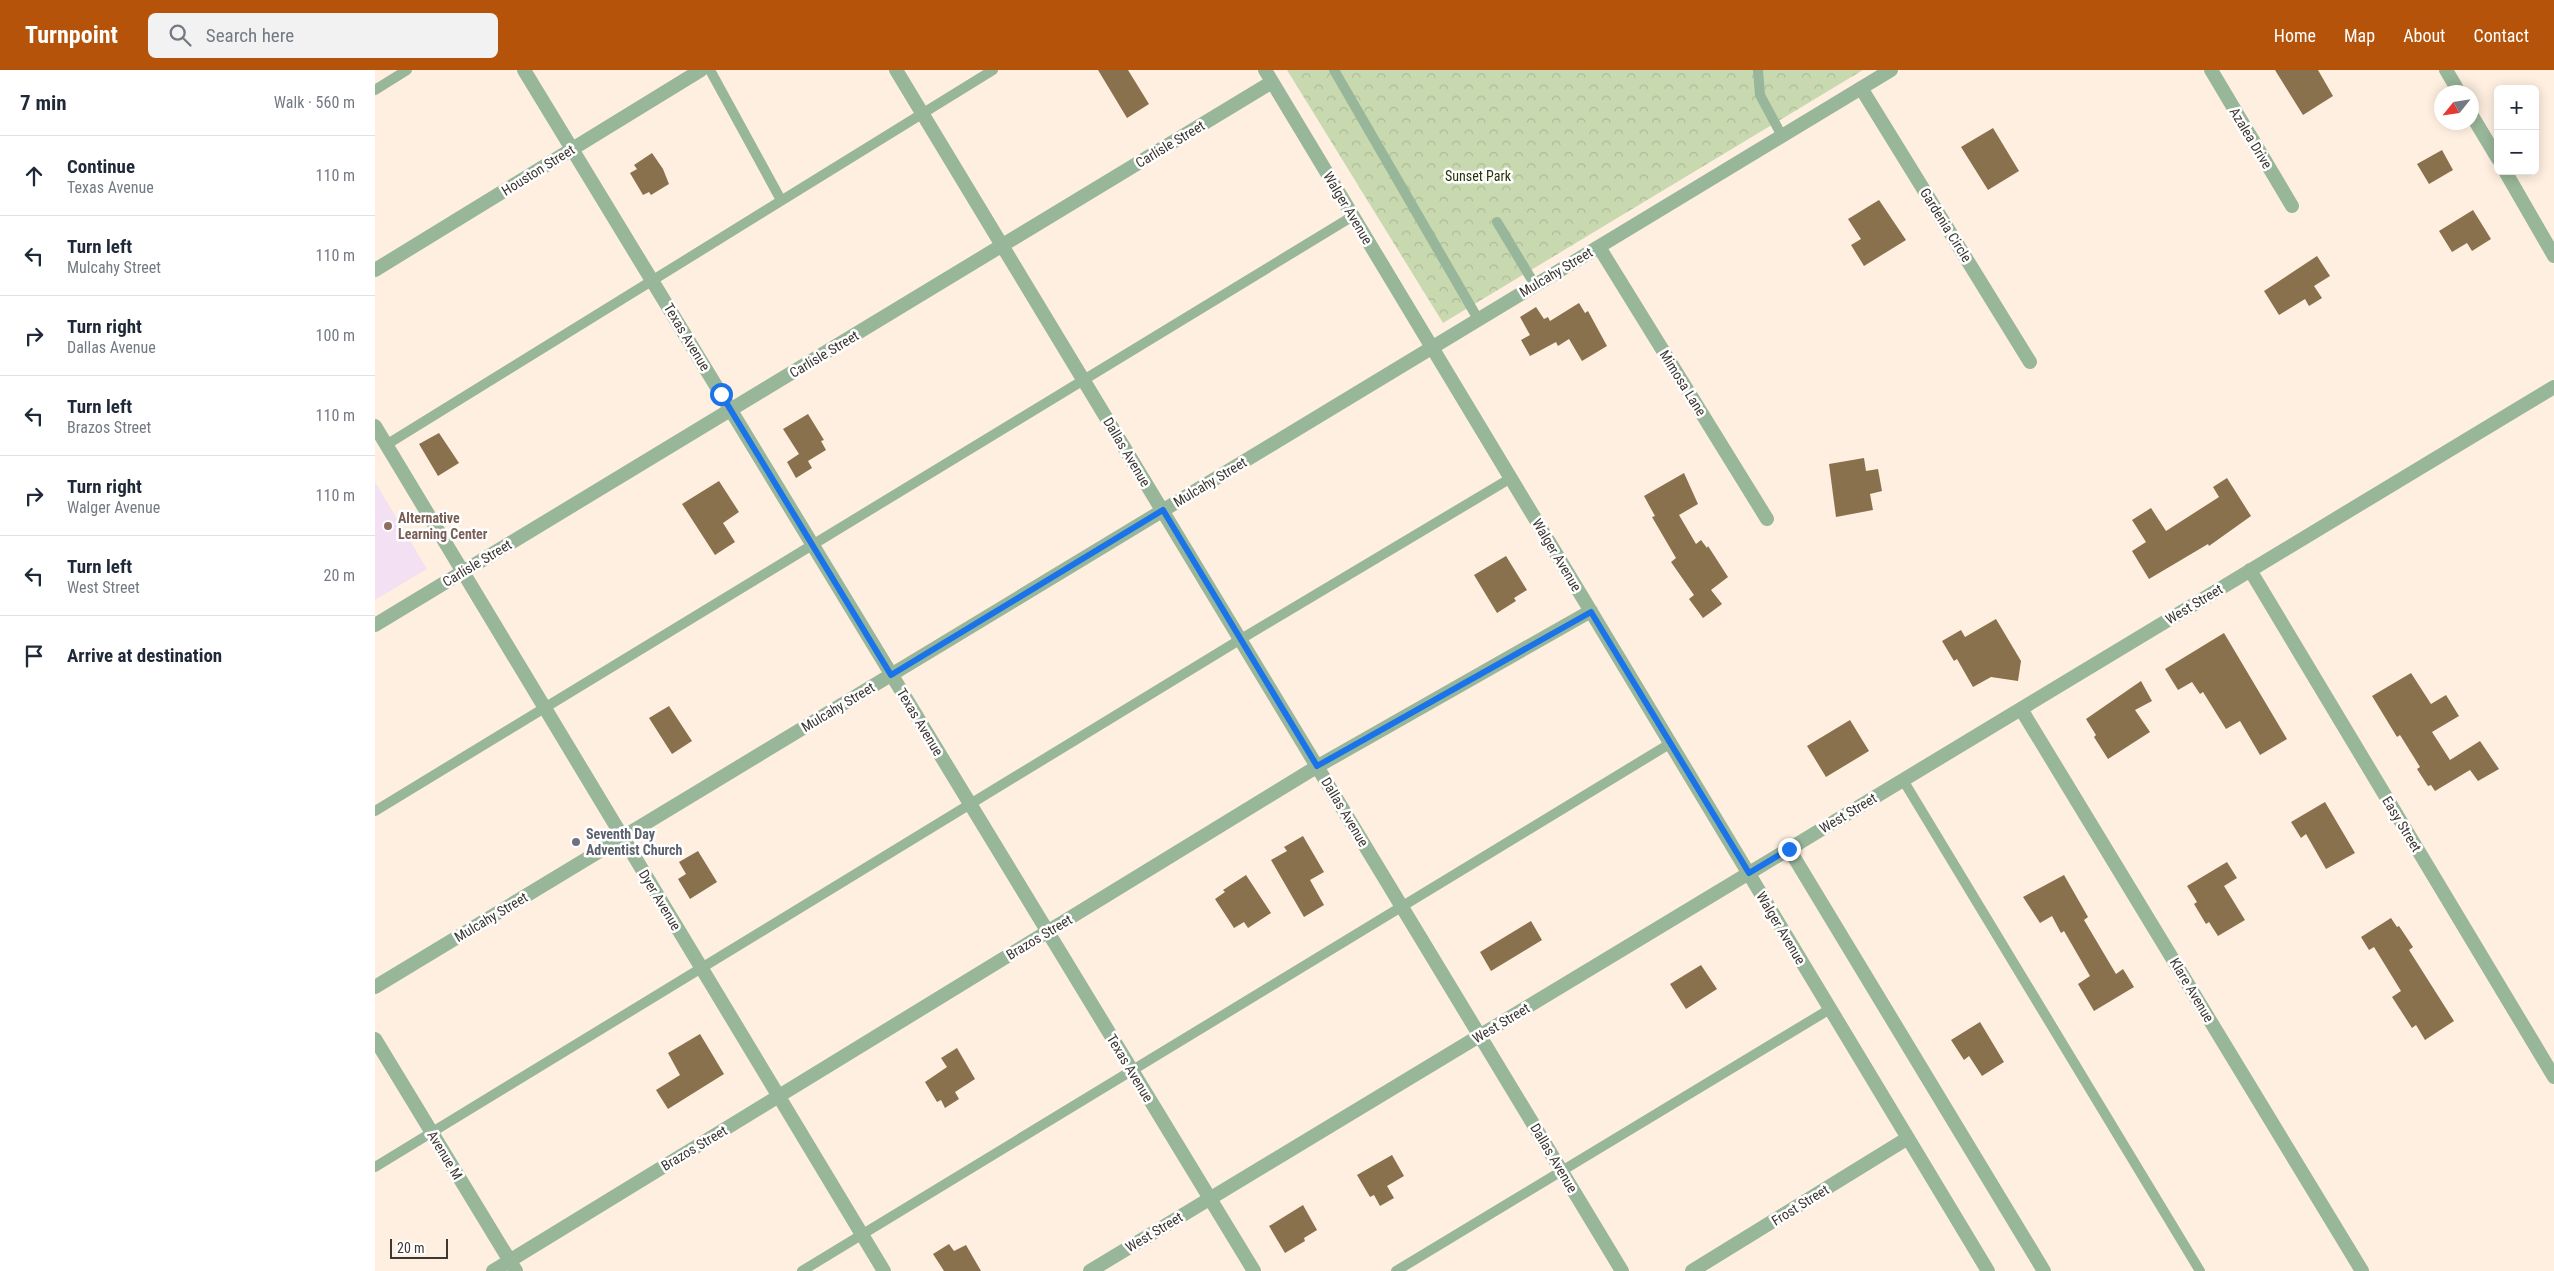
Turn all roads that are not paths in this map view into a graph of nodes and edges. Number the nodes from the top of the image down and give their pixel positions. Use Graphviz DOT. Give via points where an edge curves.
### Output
graph roads {
  1 [pos="407,70"];
  2 [pos="524,70"];
  3 [pos="701,70"];
  4 [pos="710,70"];
  5 [pos="896,70"];
  6 [pos="993,70"];
  7 [pos="1334,70"];
  8 [pos="1758,70"];
  9 [pos="1891,70"];
  10 [pos="2211,70"];
  11 [pos="2446,70"];
  12 [pos="1269,76"];
  13 [pos="2455,85"];
  14 [pos="1861,88"];
  15 [pos="375,90"];
  16 [pos="922,112"];
  17 [pos="2479,127"];
  18 [pos="1782,136"];
  19 [pos="572,149"];
  20 [pos="2494,152"];
  21 [pos="2507,175"];
  22 [pos="781,200"];
  23 [pos="2292,206"];
  24 [pos="1353,216"];
  25 [pos="1497,222"];
  26 [pos="1002,245"];
  27 [pos="1599,247"];
  28 [pos="2554,256"];
  29 [pos="375,270"];
  30 [pos="652,280"];
  31 [pos="1535,285"];
  32 [pos="1478,319"];
  33 [pos="1432,346"];
  34 [pos="2030,362"];
  35 [pos="1084,380"];
  36 [pos="2554,387"];
  37 [pos="731,410"];
  38 [pos="375,426"];
  39 [pos="386,445"];
  40 [pos="1511,478"];
  41 [pos="1163,510"];
  42 [pos="1767,519"];
  43 [pos="813,545"];
  44 [pos="2250,570"];
  45 [pos="463,572"];
  46 [pos="1591,612"];
  47 [pos="375,626"];
  48 [pos="1241,639"];
  49 [pos="891,675"];
  50 [pos="545,708"];
  51 [pos="2021,709"];
  52 [pos="1671,743"];
  53 [pos="1317,766"];
  54 [pos="1903,780"];
  55 [pos="970,804"];
  56 [pos="375,811"];
  57 [pos="623,837"];
  58 [pos="1789,849"];
  59 [pos="1749,873"];
  60 [pos="1402,906"];
  61 [pos="1047,932"];
  62 [pos="702,968"];
  63 [pos="375,987"];
  64 [pos="1830,1009"];
  65 [pos="1480,1036"];
  66 [pos="375,1039"];
  67 [pos="1132,1070"];
  68 [pos="2554,1077"];
  69 [pos="779,1096"];
  70 [pos="432,1133"];
  71 [pos="1908,1138"];
  72 [pos="375,1167"];
  73 [pos="1562,1171"];
  74 [pos="1210,1199"];
  75 [pos="862,1234"];
  76 [pos="513,1266"];
  77 [pos="493,1271"];
  78 [pos="802,1271"];
  79 [pos="884,1271"];
  80 [pos="1090,1271"];
  81 [pos="1254,1271"];
  82 [pos="1396,1271"];
  83 [pos="1623,1271"];
  84 [pos="1692,1271"];
  85 [pos="1988,1271"];
  86 [pos="2045,1271"];
  87 [pos="2200,1271"];
  88 [pos="2362,1271"];
  1 -- 15 [label="lane"];
  2 -- 19 [label="street, Texas Avenue"];
  3 -- 19 [label="street, Houston Street"];
  4 -- 22 [label="lane"];
  5 -- 16 [label="street, Dallas Avenue"];
  6 -- 16 [label="lane"];
  7 -- 32 [label="lane"];
  8 -- 18 [label="lane" via="1760,95"];
  9 -- 14 [label="street, Mulcahy Street"];
  10 -- 23 [label="street, Azalea Drive"];
  11 -- 13 [label="street"];
  12 -- 24 [label="street, Walger Avenue"];
  12 -- 26 [label="street, Carlisle Street"];
  14 -- 18 [label="street, Mulcahy Street"];
  14 -- 34 [label="street, Gardenia Circle"];
  16 -- 22 [label="lane"];
  16 -- 26 [label="street, Dallas Avenue"];
  17 -- 20 [label="street"];
  18 -- 27 [label="street, Mulcahy Street"];
  19 -- 29 [label="street, Houston Street"];
  19 -- 30 [label="street, Texas Avenue"];
  21 -- 28 [label="street"];
  22 -- 30 [label="lane"];
  24 -- 33 [label="street, Walger Avenue"];
  24 -- 35 [label="lane"];
  25 -- 31 [label="lane"];
  26 -- 35 [label="street, Dallas Avenue"];
  26 -- 37 [label="street, Carlisle Street"];
  27 -- 31 [label="street, Mulcahy Street"];
  27 -- 42 [label="street, Mimosa Lane"];
  30 -- 37 [label="street, Texas Avenue"];
  30 -- 39 [label="lane"];
  31 -- 32 [label="street, Mulcahy Street"];
  32 -- 33 [label="street, Mulcahy Street"];
  33 -- 40 [label="street, Walger Avenue"];
  33 -- 41 [label="street, Mulcahy Street"];
  35 -- 41 [label="street, Dallas Avenue"];
  35 -- 43 [label="lane"];
  36 -- 44 [label="street, West Street"];
  37 -- 43 [label="street, Texas Avenue"];
  37 -- 45 [label="street, Carlisle Street"];
  38 -- 39 [label="street, Dyer Avenue"];
  39 -- 45 [label="street, Dyer Avenue"];
  40 -- 46 [label="street, Walger Avenue"];
  40 -- 48 [label="lane"];
  41 -- 48 [label="street, Dallas Avenue"];
  41 -- 49 [label="street, Mulcahy Street"];
  43 -- 49 [label="street, Texas Avenue"];
  43 -- 50 [label="lane"];
  44 -- 51 [label="street, West Street"];
  44 -- 68 [label="street, Easy Street"];
  45 -- 47 [label="street, Carlisle Street"];
  45 -- 50 [label="street, Dyer Avenue"];
  46 -- 52 [label="street, Walger Avenue"];
  46 -- 53 [label="street, Brazos Street"];
  48 -- 53 [label="street, Dallas Avenue"];
  48 -- 55 [label="lane"];
  49 -- 55 [label="street, Texas Avenue"];
  49 -- 57 [label="street, Mulcahy Street"];
  50 -- 56 [label="lane"];
  50 -- 57 [label="street, Dyer Avenue"];
  51 -- 54 [label="street, West Street"];
  51 -- 88 [label="street, Klare Avenue"];
  52 -- 59 [label="street, Walger Avenue"];
  52 -- 60 [label="lane"];
  53 -- 60 [label="street, Dallas Avenue"];
  53 -- 61 [label="street, Brazos Street"];
  54 -- 58 [label="street, West Street"];
  54 -- 87 [label="lane"];
  55 -- 61 [label="street, Texas Avenue"];
  55 -- 62 [label="lane"];
  57 -- 62 [label="street, Dyer Avenue"];
  57 -- 63 [label="street, Mulcahy Street"];
  58 -- 59 [label="street, West Street"];
  58 -- 86 [label="street"];
  59 -- 64 [label="street, Walger Avenue"];
  59 -- 65 [label="street, West Street"];
  60 -- 65 [label="street, Dallas Avenue"];
  60 -- 67 [label="lane"];
  61 -- 67 [label="street, Texas Avenue"];
  61 -- 69 [label="street, Brazos Street"];
  62 -- 69 [label="street, Dyer Avenue"];
  62 -- 70 [label="lane"];
  64 -- 71 [label="street, Walger Avenue"];
  64 -- 73 [label="lane"];
  65 -- 73 [label="street, Dallas Avenue"];
  65 -- 74 [label="street, West Street"];
  66 -- 70 [label="street, Avenue M"];
  67 -- 74 [label="street, Texas Avenue"];
  67 -- 75 [label="lane"];
  69 -- 75 [label="street, Dyer Avenue"];
  69 -- 76 [label="street, Brazos Street"];
  70 -- 72 [label="lane"];
  70 -- 76 [label="street, Avenue M"];
  71 -- 84 [label="street, Frost Street"];
  71 -- 85 [label="street, Walger Avenue"];
  73 -- 82 [label="lane"];
  73 -- 83 [label="street, Dallas Avenue"];
  74 -- 80 [label="street, West Street"];
  74 -- 81 [label="street, Texas Avenue"];
  75 -- 78 [label="lane"];
  75 -- 79 [label="street, Dyer Avenue"];
  76 -- 77 [label="street, Brazos Street"];
}
